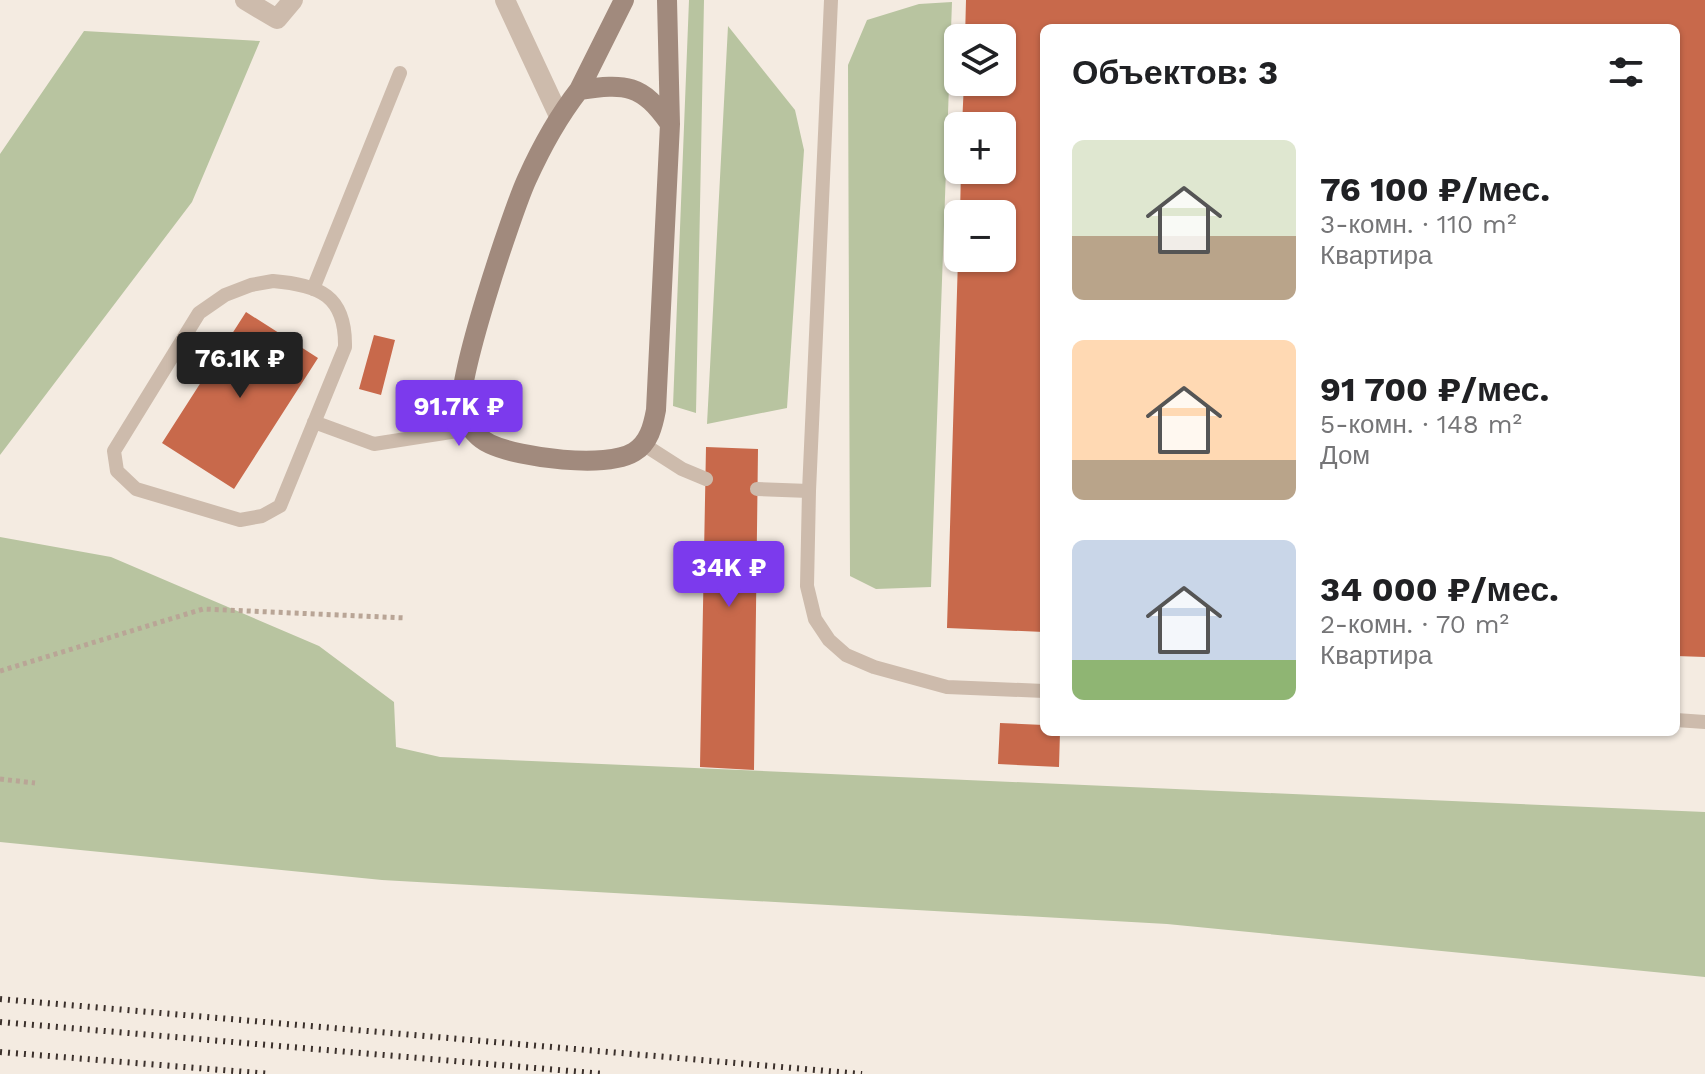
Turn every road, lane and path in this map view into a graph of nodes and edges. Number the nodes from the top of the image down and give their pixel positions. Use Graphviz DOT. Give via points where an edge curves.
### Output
graph roads {
  1 [pos="245,0"];
  2 [pos="293,0"];
  3 [pos="505,0"];
  4 [pos="624,0"];
  5 [pos="667,0"];
  6 [pos="831,0"];
  7 [pos="400,73"];
  8 [pos="579,90"];
  9 [pos="559,116"];
  10 [pos="670,124"];
  11 [pos="313,289"];
  12 [pos="314,422"];
  13 [pos="470,429"];
  14 [pos="643,444"];
  15 [pos="706,479"];
  16 [pos="757,489"];
  17 [pos="809,491"];
  18 [pos="406,618"];
  19 [pos="0,671"];
  20 [pos="1040,691"];
  21 [pos="1680,720"];
  22 [pos="1705,722"];
  23 [pos="0,779"];
  24 [pos="35,783"];
  1 -- 2 [label="street" via="277,19"];
  3 -- 9 [label="street"];
  4 -- 8 [label="street"];
  5 -- 10 [label="street"];
  6 -- 17 [label="lane"];
  7 -- 11 [label="lane"];
  8 -- 9 [label="street"];
  8 -- 10 [label="street" via="615,85 652,99"];
  9 -- 13 [label="street" via="526,181 470,352 460,409"];
  10 -- 14 [label="street" via="656,410"];
  11 -- 12 [label="lane" via="336,303 345,325 345,347"];
  11 -- 12 [label="lane" via="273,281 251,285 199,313 114,451 117,471 136,489 158,496 240,520 262,516 280,506"];
  12 -- 13 [label="lane" via="374,444"];
  13 -- 14 [label="street" via="490,444 541,457 612,459"];
  14 -- 15 [label="lane"];
  16 -- 17 [label="lane"];
  17 -- 20 [label="lane" via="807,586 815,619 846,655 947,687"];
  18 -- 19 [label="path" via="203,609"];
  21 -- 22 [label="lane"];
  23 -- 24 [label="path"];
}
